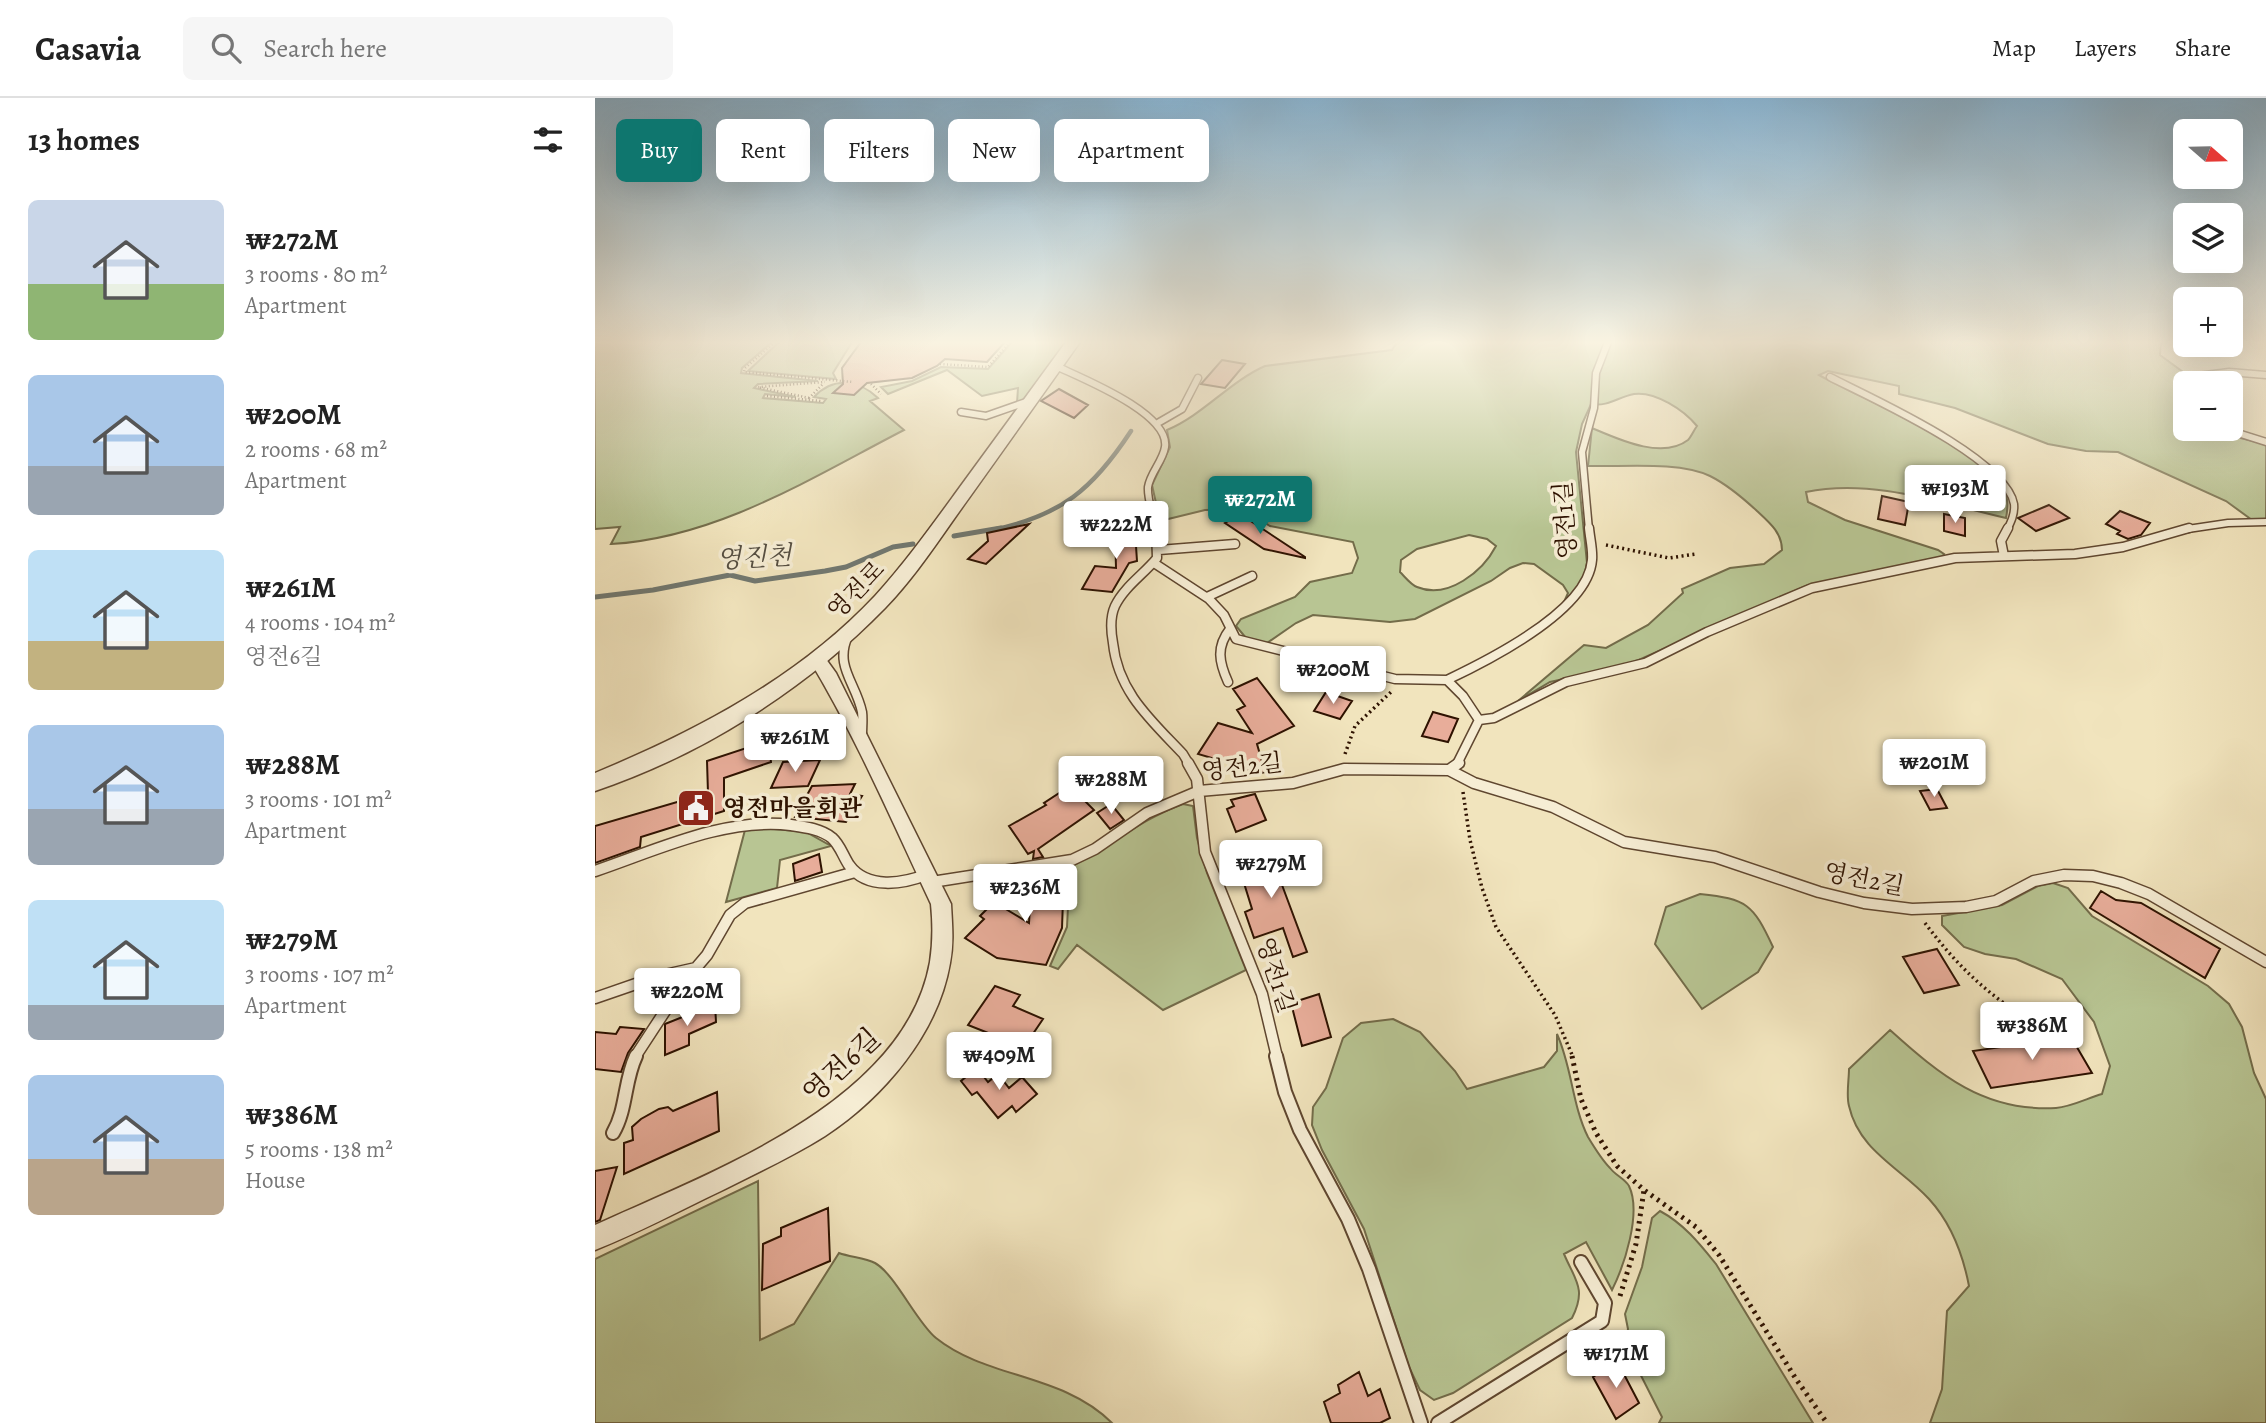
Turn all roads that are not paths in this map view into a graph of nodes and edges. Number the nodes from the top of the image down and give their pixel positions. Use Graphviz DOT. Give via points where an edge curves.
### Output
graph roads {
  1 [pos="1022,404"];
  2 [pos="1029,404"];
  3 [pos="1130,404"];
  4 [pos="1185,404"];
  5 [pos="1594,404"];
  6 [pos="1881,404"];
  7 [pos="961,411"];
  8 [pos="1156,424"];
  9 [pos="2243,435"];
  10 [pos="2266,442"];
  11 [pos="2266,522"];
  12 [pos="1235,544"];
  13 [pos="1159,550"];
  14 [pos="2004,556"];
  15 [pos="1154,563"];
  16 [pos="1252,576"];
  17 [pos="1207,597"];
  18 [pos="853,629"];
  19 [pos="1230,629"];
  20 [pos="817,659"];
  21 [pos="1447,680"];
  22 [pos="1228,682"];
  23 [pos="1479,720"];
  24 [pos="862,739"];
  25 [pos="1449,770"];
  26 [pos="595,782"];
  27 [pos="1199,791"];
  28 [pos="595,871"];
  29 [pos="856,872"];
  30 [pos="930,878"];
  31 [pos="2266,962"];
  32 [pos="696,968"];
  33 [pos="595,998"];
  34 [pos="613,1133"];
  35 [pos="595,1238"];
  36 [pos="1581,1262"];
  37 [pos="1421,1423"];
  38 [pos="1438,1423"];
  1 -- 7 [label="lane" via="982,416"];
  2 -- 18 [label="street, 영전로" via="912,565"];
  3 -- 8 [label="lane"];
  4 -- 8 [label="lane"];
  5 -- 21 [label="lane, 영전1길" via="1582,452 1590,574 1561,612"];
  6 -- 14 [label="lane" via="1946,438 2007,489 2014,506 2011,525 2001,541"];
  8 -- 13 [label="lane" via="1165,447 1147,488"];
  9 -- 10 [label="lane"];
  11 -- 14 [label="lane" via="2184,529 2123,547 2075,554"];
  12 -- 13 [label="lane"];
  13 -- 15 [label="lane, 영전1길"];
  14 -- 23 [label="lane" via="1955,558 1812,588 1645,663 1566,682 1494,718"];
  15 -- 17 [label="lane, 영전1길"];
  15 -- 27 [label="lane, 영전1길" via="1118,599 1112,651 1124,686 1183,754"];
  16 -- 17 [label="lane"];
  17 -- 19 [label="lane, 영전1길"];
  18 -- 20 [label="street, 영전로"];
  18 -- 24 [label="lane, 영전6길" via="841,659 861,705"];
  19 -- 21 [label="lane, 영전1길" via="1245,643 1395,679"];
  19 -- 22 [label="lane" via="1217,652"];
  20 -- 24 [label="street, 영전6길"];
  20 -- 26 [label="street, 영전로" via="703,733"];
  21 -- 23 [label="lane"];
  23 -- 25 [label="lane" via="1460,762"];
  24 -- 30 [label="street, 영전6길"];
  25 -- 27 [label="lane, 영전2길" via="1344,769 1293,783"];
  25 -- 31 [label="lane, 영전2길" via="1492,790 1554,807 1625,843 1709,856 1854,903 1916,910 1977,905 2058,875 2081,875 2138,888"];
  27 -- 30 [label="lane, 영전2길" via="1147,813 1072,860"];
  27 -- 37 [label="lane, 영전1길" via="1205,852 1262,994 1286,1092 1369,1269"];
  28 -- 29 [label="lane" via="734,827 765,823 825,834 834,839"];
  29 -- 30 [label="lane, 영전2길" via="895,883"];
  29 -- 32 [label="lane" via="745,903 730,915"];
  30 -- 35 [label="street, 영전6길" via="946,929 942,963 912,1034 882,1073 841,1110 798,1139"];
  32 -- 33 [label="lane"];
  32 -- 34 [label="lane" via="639,1048 630,1068 622,1117"];
  36 -- 38 [label="lane" via="1605,1303 1602,1321"];
}
